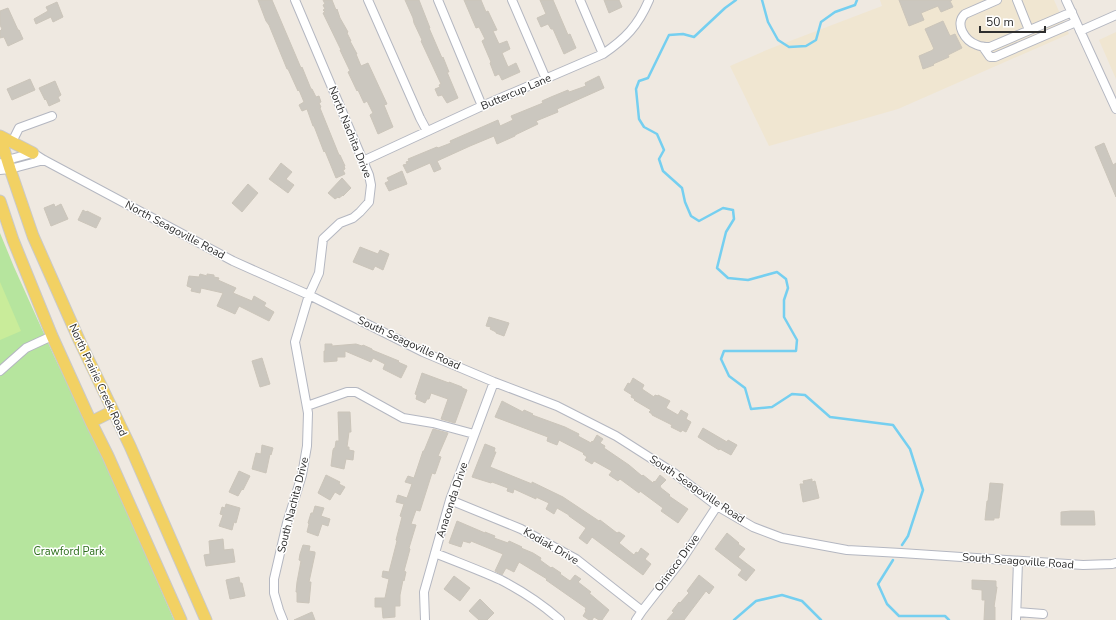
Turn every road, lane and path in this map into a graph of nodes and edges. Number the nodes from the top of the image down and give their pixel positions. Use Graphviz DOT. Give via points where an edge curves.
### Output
graph roads {
  1 [pos="295,0"];
  2 [pos="368,0"];
  3 [pos="438,0"];
  4 [pos="512,0"];
  5 [pos="580,0"];
  6 [pos="648,0"];
  7 [pos="997,0"];
  8 [pos="1017,0"];
  9 [pos="1066,0"];
  10 [pos="1072,12"];
  11 [pos="1116,15"];
  12 [pos="1076,22"];
  13 [pos="1029,30"];
  14 [pos="1080,31"];
  15 [pos="983,47"];
  16 [pos="603,54"];
  17 [pos="546,79"];
  18 [pos="482,106"];
  19 [pos="1116,109"];
  20 [pos="52,116"];
  21 [pos="427,132"];
  22 [pos="0,136"];
  23 [pos="12,142"];
  24 [pos="33,154"];
  25 [pos="44,160"];
  26 [pos="363,161"];
  27 [pos="4,166"];
  28 [pos="0,201"];
  29 [pos="309,295"];
  30 [pos="52,336"];
  31 [pos="0,371"];
  32 [pos="494,382"];
  33 [pos="307,406"];
  34 [pos="113,411"];
  35 [pos="91,422"];
  36 [pos="474,434"];
  37 [pos="450,500"];
  38 [pos="717,506"];
  39 [pos="435,553"];
  40 [pos="1018,561"];
  41 [pos="1116,563"];
  42 [pos="642,611"];
  43 [pos="1043,614"];
  44 [pos="1017,616"];
  45 [pos="555,619"];
  46 [pos="181,620"];
  47 [pos="206,620"];
  48 [pos="283,620"];
  49 [pos="425,620"];
  50 [pos="636,620"];
  1 -- 26 [label="street, North Nachita Drive"];
  2 -- 21 [label="street"];
  3 -- 18 [label="street"];
  4 -- 17 [label="street"];
  5 -- 16 [label="street"];
  6 -- 16 [label="street, Buttercup Lane" via="633,29 620,43"];
  7 -- 15 [label="street" via="961,18 961,29 966,38 974,45"];
  8 -- 13 [label="street"];
  9 -- 10 [label="street"];
  10 -- 12 [label="street"];
  10 -- 13 [label="street"];
  11 -- 14 [label="street"];
  12 -- 14 [label="street"];
  12 -- 15 [label="street" via="995,57 990,57"];
  13 -- 15 [label="street" via="990,47"];
  14 -- 19 [label="street"];
  16 -- 17 [label="street, Buttercup Lane"];
  17 -- 18 [label="street, Buttercup Lane"];
  18 -- 21 [label="street, Buttercup Lane"];
  20 -- 23 [label="street" via="19,128"];
  21 -- 26 [label="street, Buttercup Lane"];
  22 -- 23 [label="main road"];
  22 -- 27 [label="main road, North Prairie Creek Road"];
  23 -- 24 [label="main road"];
  24 -- 25 [label="street, North Seagoville Road"];
  24 -- 27 [label="street"];
  25 -- 27 [label="street"];
  25 -- 29 [label="street, North Seagoville Road" via="233,261"];
  26 -- 29 [label="street, North Nachita Drive" via="371,185 369,202 353,218 340,223 324,239 319,273"];
  27 -- 34 [label="main road, North Prairie Creek Road" via="80,342"];
  28 -- 30 [label="main road"];
  29 -- 32 [label="street, South Seagoville Road" via="423,352"];
  29 -- 33 [label="street, South Nachita Drive" via="296,342"];
  30 -- 31 [label="street" via="26,348"];
  30 -- 35 [label="main road"];
  32 -- 36 [label="street, Anaconda Drive"];
  32 -- 38 [label="street, South Seagoville Road" via="557,406 616,436 674,472"];
  33 -- 36 [label="street" via="347,392 356,392 403,418"];
  33 -- 48 [label="street, South Nachita Drive" via="307,446 302,475 287,523 274,579 274,593"];
  34 -- 35 [label="main road"];
  34 -- 47 [label="main road, North Prairie Creek Road"];
  35 -- 46 [label="main road"];
  36 -- 37 [label="street, Anaconda Drive"];
  37 -- 39 [label="street, Anaconda Drive"];
  37 -- 42 [label="street, Kodiak Drive" via="522,529 576,559"];
  38 -- 40 [label="street, South Seagoville Road" via="752,527 796,541 847,550"];
  38 -- 42 [label="street, Orinoco Drive" via="681,561"];
  39 -- 45 [label="street" via="507,583 536,601"];
  39 -- 49 [label="street, Anaconda Drive" via="424,592"];
  40 -- 41 [label="street, South Seagoville Road" via="1083,565"];
  40 -- 44 [label="street"];
  42 -- 50 [label="street, Orinoco Drive"];
  43 -- 44 [label="street"];
}
